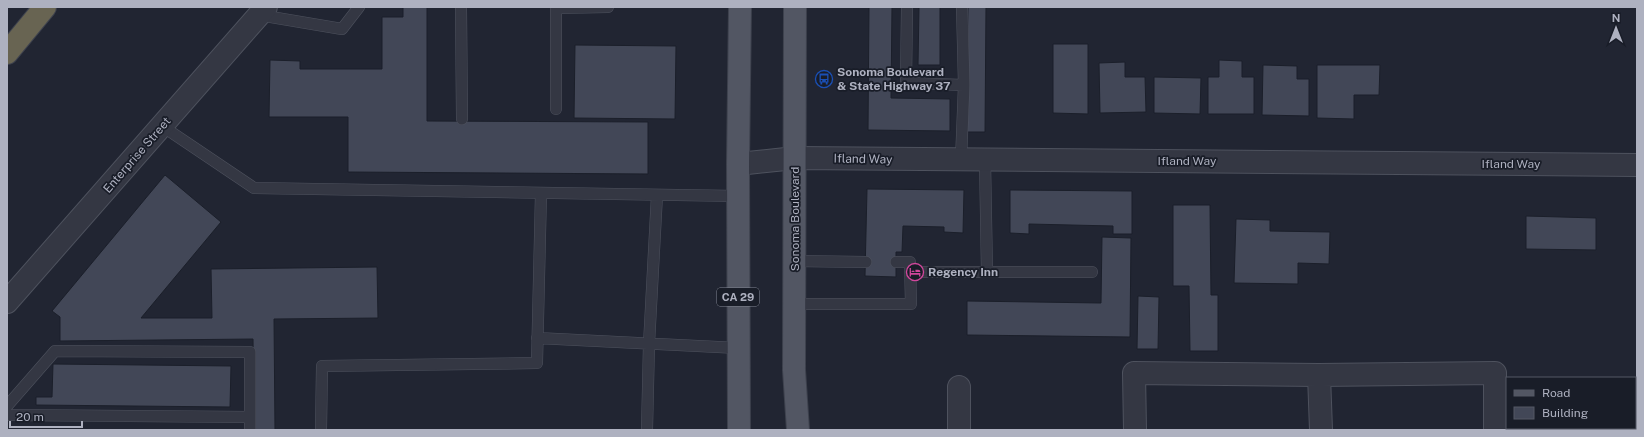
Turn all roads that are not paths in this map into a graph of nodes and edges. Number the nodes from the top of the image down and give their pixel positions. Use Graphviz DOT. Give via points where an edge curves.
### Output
graph roads {
  1 [pos="45,7"];
  2 [pos="359,7"];
  3 [pos="461,7"];
  4 [pos="556,7"];
  5 [pos="608,7"];
  6 [pos="740,7"];
  7 [pos="795,7"];
  8 [pos="907,7"];
  9 [pos="962,7"];
  10 [pos="263,11"];
  11 [pos="7,53"];
  12 [pos="964,84"];
  13 [pos="556,109"];
  14 [pos="462,120"];
  15 [pos="162,126"];
  16 [pos="795,158"];
  17 [pos="961,160"];
  18 [pos="985,160"];
  19 [pos="738,164"];
  20 [pos="1637,165"];
  21 [pos="541,193"];
  22 [pos="657,195"];
  23 [pos="738,196"];
  24 [pos="795,261"];
  25 [pos="866,262"];
  26 [pos="896,262"];
  27 [pos="911,272"];
  28 [pos="987,272"];
  29 [pos="1092,272"];
  30 [pos="7,302"];
  31 [pos="795,304"];
  32 [pos="537,338"];
  33 [pos="649,344"];
  34 [pos="738,348"];
  35 [pos="1320,375"];
  36 [pos="959,387"];
  37 [pos="7,406"];
  38 [pos="7,416"];
  39 [pos="250,417"];
  40 [pos="250,430"];
  41 [pos="321,430"];
  42 [pos="647,430"];
  43 [pos="739,430"];
  44 [pos="798,430"];
  45 [pos="959,430"];
  46 [pos="1135,430"];
  47 [pos="1321,430"];
  48 [pos="1495,430"];
  1 -- 11 [label="highway"];
  2 -- 10 [label="lane" via="342,28"];
  3 -- 14 [label="lane"];
  4 -- 5 [label="lane"];
  4 -- 13 [label="lane"];
  6 -- 19 [label="main road, CA 29"];
  7 -- 16 [label="main road, Sonoma Boulevard"];
  8 -- 12 [label="lane" via="906,83"];
  9 -- 12 [label="lane"];
  10 -- 15 [label="street, Enterprise Street"];
  12 -- 17 [label="lane"];
  15 -- 21 [label="lane" via="254,188"];
  15 -- 30 [label="street, Enterprise Street"];
  16 -- 17 [label="street, Ifland Way"];
  16 -- 19 [label="street, Ifland Way"];
  16 -- 24 [label="main road, Sonoma Boulevard"];
  17 -- 18 [label="street, Ifland Way"];
  18 -- 20 [label="street, Ifland Way"];
  18 -- 28 [label="lane"];
  19 -- 23 [label="main road, CA 29"];
  21 -- 22 [label="lane"];
  21 -- 32 [label="lane"];
  22 -- 23 [label="lane"];
  22 -- 33 [label="lane"];
  23 -- 34 [label="main road, CA 29"];
  24 -- 25 [label="lane"];
  24 -- 31 [label="main road, Sonoma Boulevard"];
  26 -- 27 [label="lane" via="910,262"];
  27 -- 28 [label="lane"];
  27 -- 31 [label="lane" via="911,304"];
  28 -- 29 [label="lane"];
  31 -- 44 [label="main road, Sonoma Boulevard" via="794,370"];
  32 -- 33 [label="lane"];
  32 -- 41 [label="lane" via="537,363 322,366"];
  33 -- 34 [label="lane"];
  33 -- 42 [label="lane"];
  34 -- 43 [label="main road, CA 29"];
  35 -- 46 [label="street" via="1134,373"];
  35 -- 47 [label="street"];
  35 -- 48 [label="street" via="1495,373"];
  36 -- 45 [label="street"];
  37 -- 39 [label="lane" via="55,351 250,352"];
  38 -- 39 [label="lane"];
  39 -- 40 [label="lane"];
}
